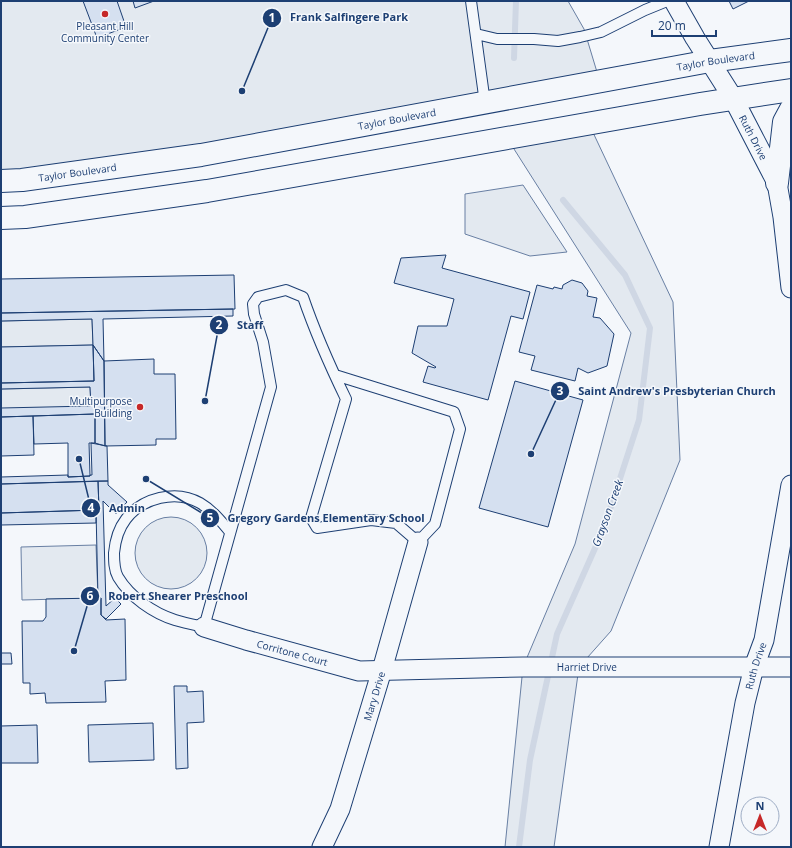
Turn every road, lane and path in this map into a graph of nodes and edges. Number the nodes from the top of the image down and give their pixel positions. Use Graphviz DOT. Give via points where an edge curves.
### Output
graph roads {
  1 [pos="471,1"];
  2 [pos="667,1"];
  3 [pos="674,1"];
  4 [pos="476,34"];
  5 [pos="791,50"];
  6 [pos="710,61"];
  7 [pos="791,90"];
  8 [pos="733,98"];
  9 [pos="485,103"];
  10 [pos="791,109"];
  11 [pos="1,181"];
  12 [pos="777,183"];
  13 [pos="1,218"];
  14 [pos="791,288"];
  15 [pos="335,375"];
  16 [pos="791,485"];
  17 [pos="230,532"];
  18 [pos="418,542"];
  19 [pos="204,628"];
  20 [pos="754,667"];
  21 [pos="791,667"];
  22 [pos="382,670"];
  23 [pos="322,847"];
  24 [pos="719,847"];
  1 -- 4 [label="lane"];
  2 -- 4 [label="lane" via="601,32 558,41 497,39"];
  3 -- 6 [label="street, Ruth Drive"];
  4 -- 9 [label="lane"];
  5 -- 6 [label="main road, Taylor Boulevard"];
  6 -- 8 [label="street, Ruth Drive"];
  6 -- 9 [label="main road, Taylor Boulevard"];
  7 -- 8 [label="main road"];
  8 -- 12 [label="street, Ruth Drive"];
  8 -- 13 [label="main road" via="207,192 25,217"];
  9 -- 11 [label="main road, Taylor Boulevard" via="201,155"];
  10 -- 12 [label="main road" via="784,122"];
  12 -- 14 [label="street, Ruth Drive"];
  15 -- 17 [label="lane" via="303,297 286,290 258,297 253,304 254,314 263,342 271,387"];
  15 -- 18 [label="lane" via="454,412 460,429 435,524"];
  15 -- 18 [label="lane" via="346,399 311,518 317,528 371,520 396,523"];
  16 -- 20 [label="street, Ruth Drive" via="764,640"];
  17 -- 19 [label="lane"];
  17 -- 19 [label="lane" via="215,515 199,503 171,496 152,500 134,510 124,520 118,534 114,562 117,576 136,598 151,609 174,620"];
  18 -- 22 [label="street, Mary Drive"];
  19 -- 22 [label="street, Corritone Court" via="358,671"];
  20 -- 21 [label="street, Harriet Drive"];
  20 -- 22 [label="street, Harriet Drive"];
  20 -- 24 [label="street, Ruth Drive"];
  22 -- 23 [label="street, Mary Drive" via="340,809"];
}
